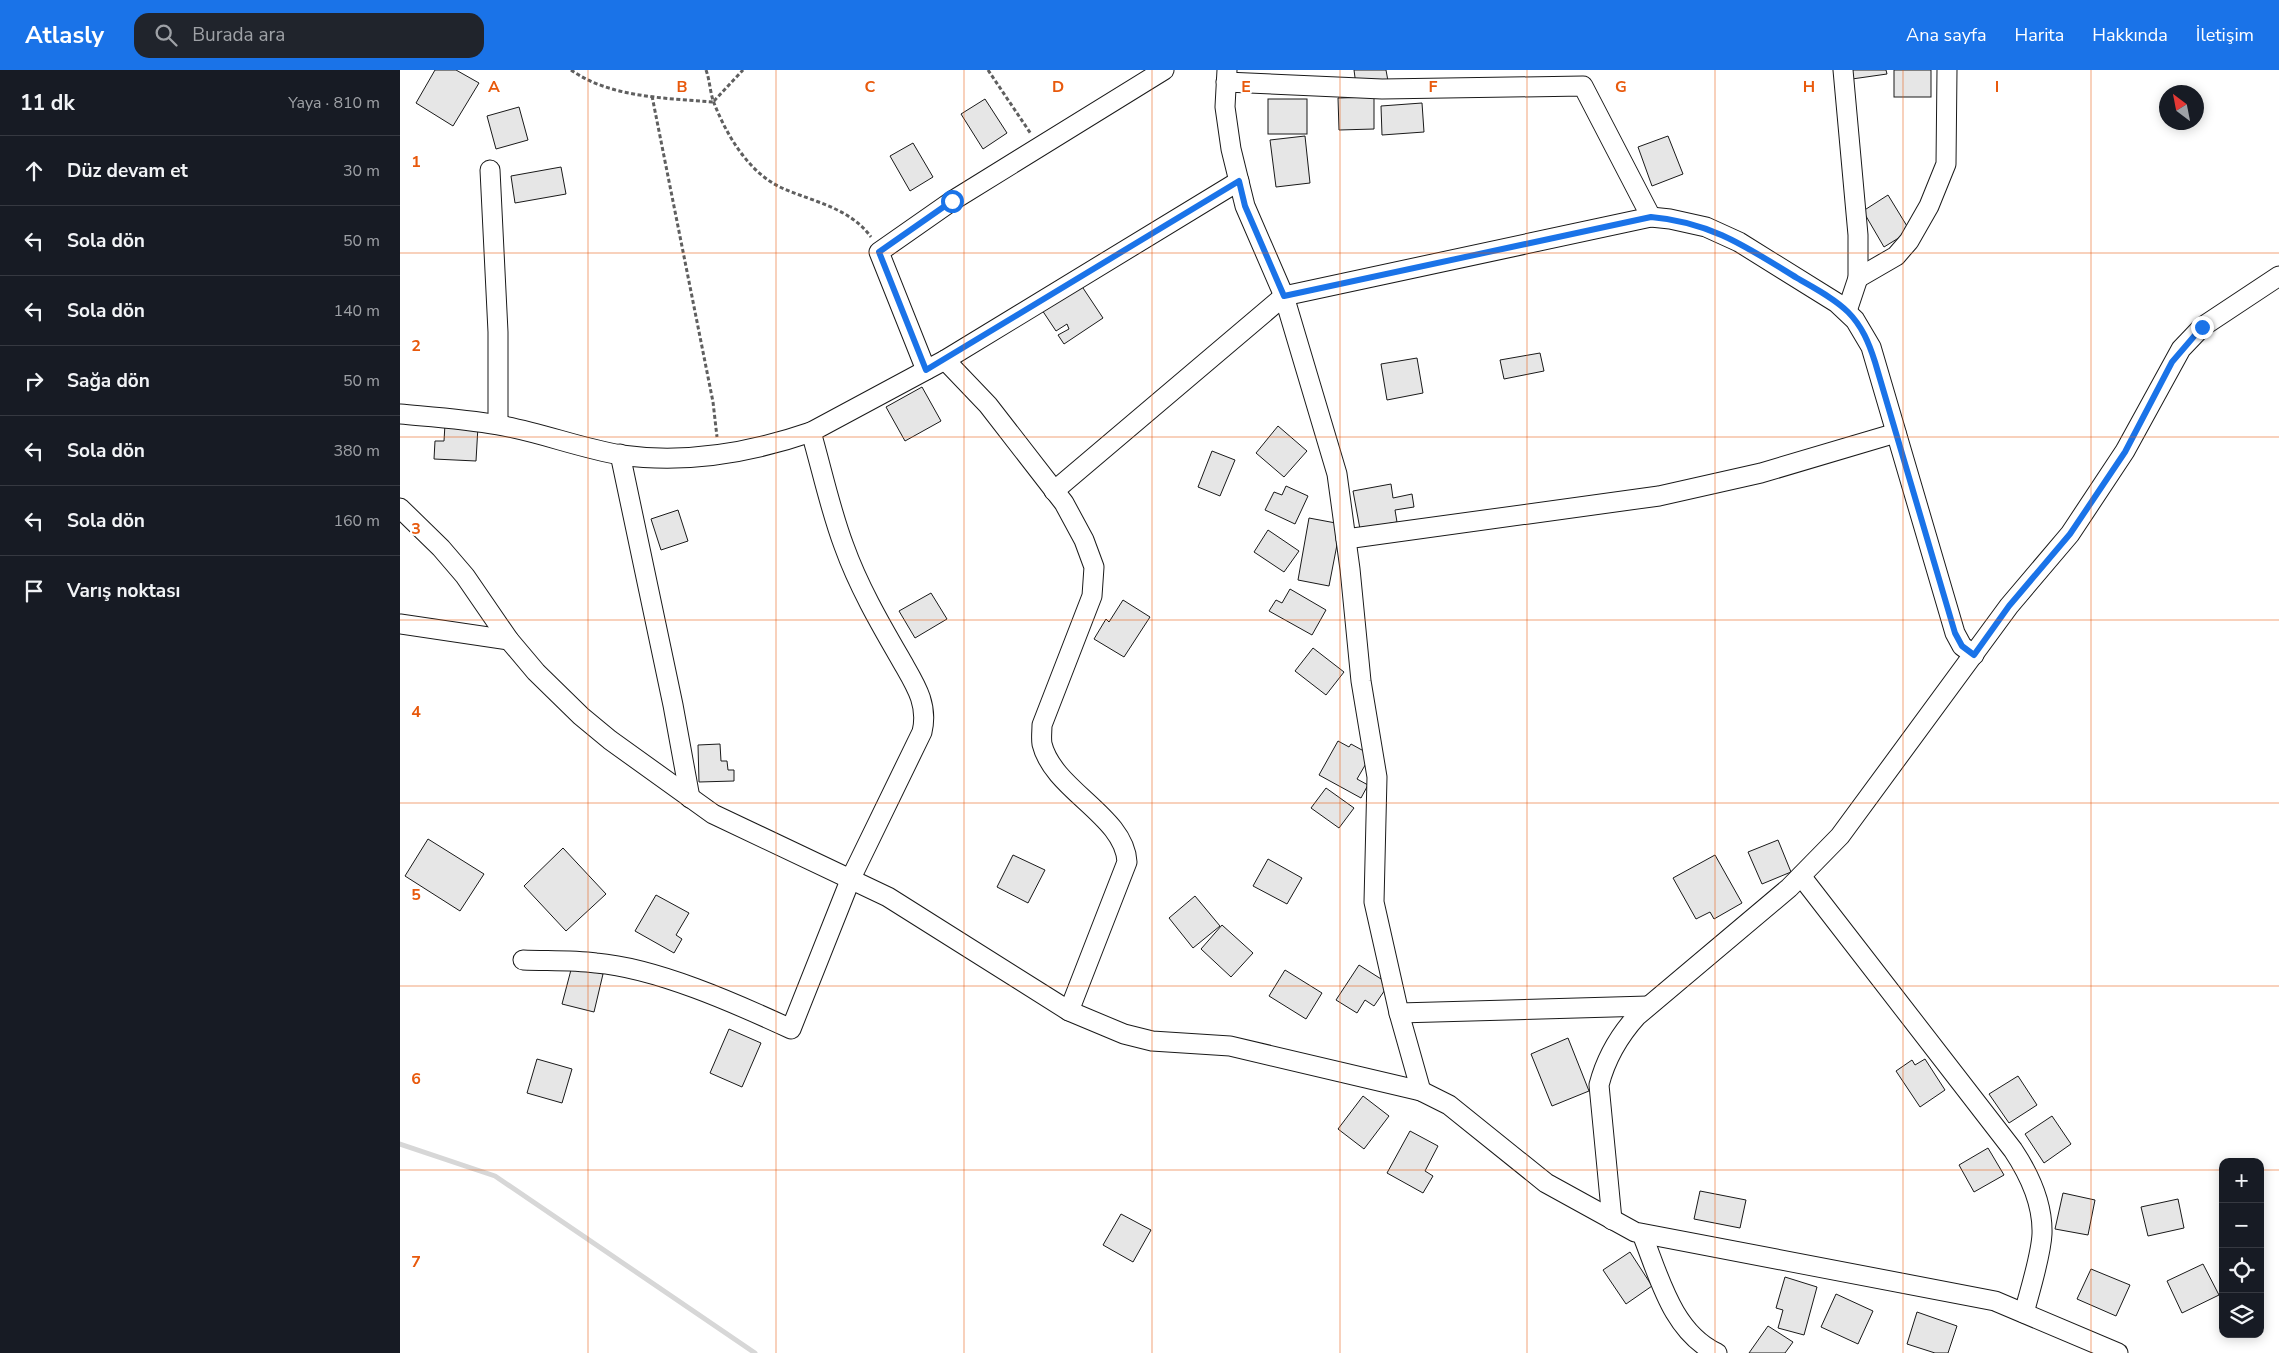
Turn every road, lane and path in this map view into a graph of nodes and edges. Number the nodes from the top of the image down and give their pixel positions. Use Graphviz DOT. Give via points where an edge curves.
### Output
graph roads {
  1 [pos="571,70"];
  2 [pos="706,70"];
  3 [pos="743,70"];
  4 [pos="988,70"];
  5 [pos="1164,70"];
  6 [pos="1843,70"];
  7 [pos="1947,70"];
  8 [pos="1226,76"];
  9 [pos="652,96"];
  10 [pos="713,102"];
  11 [pos="1039,147"];
  12 [pos="490,170"];
  13 [pos="1239,181"];
  14 [pos="1651,217"];
  15 [pos="879,252"];
  16 [pos="2279,276"];
  17 [pos="1858,278"];
  18 [pos="1284,296"];
  19 [pos="1847,310"];
  20 [pos="945,360"];
  21 [pos="926,370"];
  22 [pos="400,414"];
  23 [pos="498,424"];
  24 [pos="812,432"];
  25 [pos="1896,433"];
  26 [pos="620,454"];
  27 [pos="719,455"];
  28 [pos="1054,491"];
  29 [pos="400,508"];
  30 [pos="1346,538"];
  31 [pos="400,624"];
  32 [pos="509,640"];
  33 [pos="1974,655"];
  34 [pos="690,798"];
  35 [pos="1801,876"];
  36 [pos="851,878"];
  37 [pos="523,960"];
  38 [pos="1648,1006"];
  39 [pos="1069,1010"];
  40 [pos="1399,1014"];
  41 [pos="1421,1090"];
  42 [pos="1612,1220"];
  43 [pos="1642,1234"];
  44 [pos="2024,1314"];
  45 [pos="2110,1352"];
  46 [pos="1717,1353"];
  1 -- 9 [label="path" via="591,82"];
  2 -- 10 [label="path"];
  3 -- 10 [label="path"];
  4 -- 11 [label="path"];
  5 -- 11 [label="street"];
  6 -- 17 [label="street" via="1858,235"];
  7 -- 17 [label="street" via="1946,164 1929,206 1909,241 1896,256"];
  8 -- 13 [label="street" via="1225,107"];
  8 -- 14 [label="street" via="1382,89 1583,86"];
  9 -- 10 [label="path"];
  9 -- 27 [label="path" via="713,402"];
  10 -- 15 [label="path" via="728,135 753,166 780,187 850,216 865,229"];
  11 -- 15 [label="street" via="952,201"];
  12 -- 23 [label="street" via="498,332"];
  13 -- 18 [label="street" via="1245,206"];
  13 -- 20 [label="street"];
  14 -- 18 [label="street"];
  14 -- 19 [label="street" via="1689,222 1723,234"];
  15 -- 21 [label="street"];
  16 -- 33 [label="street" via="2202,327 2181,349 2125,452 2070,534 2009,606"];
  17 -- 19 [label="street"];
  18 -- 28 [label="street"];
  18 -- 30 [label="street" via="1337,474"];
  19 -- 25 [label="street" via="1871,347"];
  20 -- 21 [label="street"];
  20 -- 28 [label="street" via="988,405"];
  21 -- 24 [label="street"];
  22 -- 23 [label="street"];
  23 -- 26 [label="street"];
  24 -- 27 [label="street" via="756,449"];
  24 -- 36 [label="street" via="835,519 853,569 917,688 924,712 922,732"];
  25 -- 30 [label="street" via="1761,473 1659,496"];
  25 -- 33 [label="street" via="1955,633 1962,646"];
  26 -- 27 [label="street" via="658,458"];
  26 -- 34 [label="street"];
  28 -- 39 [label="street" via="1084,540 1094,567 1092,596 1042,725 1042,744 1052,765 1112,829 1126,849 1127,862"];
  29 -- 32 [label="street" via="442,548"];
  30 -- 40 [label="street" via="1360,681 1377,777 1374,902"];
  31 -- 32 [label="street"];
  32 -- 34 [label="street" via="581,716"];
  33 -- 35 [label="street" via="1840,836"];
  34 -- 36 [label="street" via="713,814"];
  35 -- 38 [label="street"];
  35 -- 44 [label="street" via="2013,1150 2028,1176 2038,1204 2042,1234"];
  36 -- 37 [label="street" via="791,1029 714,996 630,969 596,963"];
  36 -- 39 [label="street" via="931,922"];
  38 -- 40 [label="street"];
  38 -- 42 [label="street" via="1618,1039 1599,1085"];
  39 -- 41 [label="street" via="1116,1031 1152,1041 1230,1046"];
  40 -- 41 [label="street"];
  41 -- 42 [label="street" via="1449,1105 1546,1183"];
  42 -- 43 [label="street"];
  43 -- 44 [label="street" via="1995,1301"];
  43 -- 46 [label="street" via="1682,1324 1702,1344"];
  44 -- 45 [label="street"];
}
